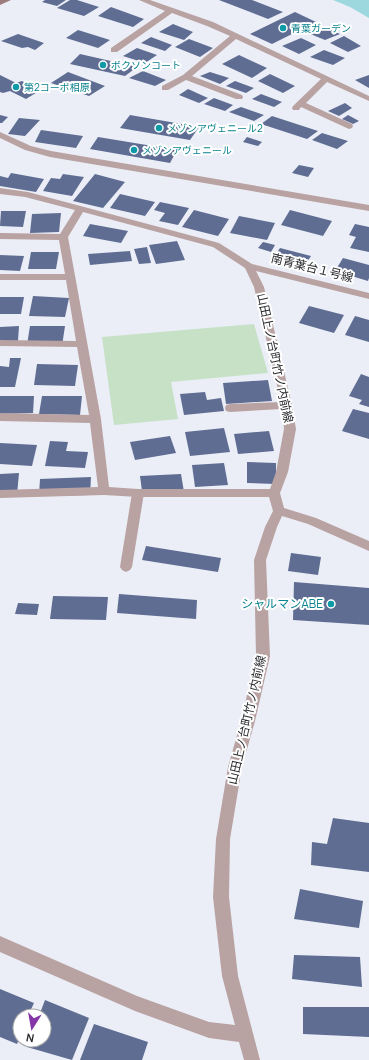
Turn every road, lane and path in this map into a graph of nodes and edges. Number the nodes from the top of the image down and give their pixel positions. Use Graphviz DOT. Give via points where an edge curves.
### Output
graph roads {
  1 [pos="7,0"];
  2 [pos="143,0"];
  3 [pos="0,3"];
  4 [pos="171,10"];
  5 [pos="235,36"];
  6 [pos="114,50"];
  7 [pos="186,77"];
  8 [pos="326,78"];
  9 [pos="165,88"];
  10 [pos="239,97"];
  11 [pos="369,99"];
  12 [pos="349,126"];
  13 [pos="0,135"];
  14 [pos="0,191"];
  15 [pos="80,208"];
  16 [pos="369,208"];
  17 [pos="0,236"];
  18 [pos="63,237"];
  19 [pos="249,266"];
  20 [pos="0,276"];
  21 [pos="70,277"];
  22 [pos="369,296"];
  23 [pos="0,343"];
  24 [pos="82,344"];
  25 [pos="287,405"];
  26 [pos="230,408"];
  27 [pos="0,417"];
  28 [pos="95,418"];
  29 [pos="104,491"];
  30 [pos="138,493"];
  31 [pos="274,493"];
  32 [pos="0,494"];
  33 [pos="279,511"];
  34 [pos="369,546"];
  35 [pos="126,567"];
  36 [pos="0,944"];
  37 [pos="245,1035"];
  38 [pos="252,1060"];
  1 -- 3 [label="street"];
  2 -- 4 [label="street"];
  4 -- 5 [label="street"];
  4 -- 6 [label="street"];
  5 -- 7 [label="street"];
  5 -- 8 [label="street"];
  7 -- 9 [label="street"];
  7 -- 10 [label="street"];
  8 -- 11 [label="street"];
  8 -- 12 [label="street" via="298,106"];
  13 -- 16 [label="street" via="28,148 50,154"];
  14 -- 15 [label="street" via="25,194"];
  15 -- 18 [label="street"];
  15 -- 19 [label="street" via="216,245"];
  17 -- 18 [label="street"];
  18 -- 21 [label="street"];
  19 -- 22 [label="street, 南青葉台１号線"];
  19 -- 25 [label="street, 山田上ノ台町竹ノ内前線" via="259,287"];
  20 -- 21 [label="street"];
  21 -- 24 [label="street"];
  23 -- 24 [label="street"];
  24 -- 28 [label="street"];
  25 -- 26 [label="street"];
  25 -- 31 [label="street, 山田上ノ台町竹ノ内前線" via="290,429 282,472"];
  27 -- 28 [label="street"];
  28 -- 29 [label="street"];
  29 -- 30 [label="street"];
  29 -- 32 [label="street"];
  30 -- 31 [label="street"];
  30 -- 35 [label="street"];
  31 -- 33 [label="street"];
  33 -- 34 [label="street" via="312,521"];
  33 -- 37 [label="street, 山田上ノ台町竹ノ内前線" via="260,560 263,656 236,767 223,839 221,897 230,976"];
  36 -- 37 [label="street" via="143,1006 209,1030"];
  37 -- 38 [label="street, 山田上ノ台町竹ノ内前線"];
}
